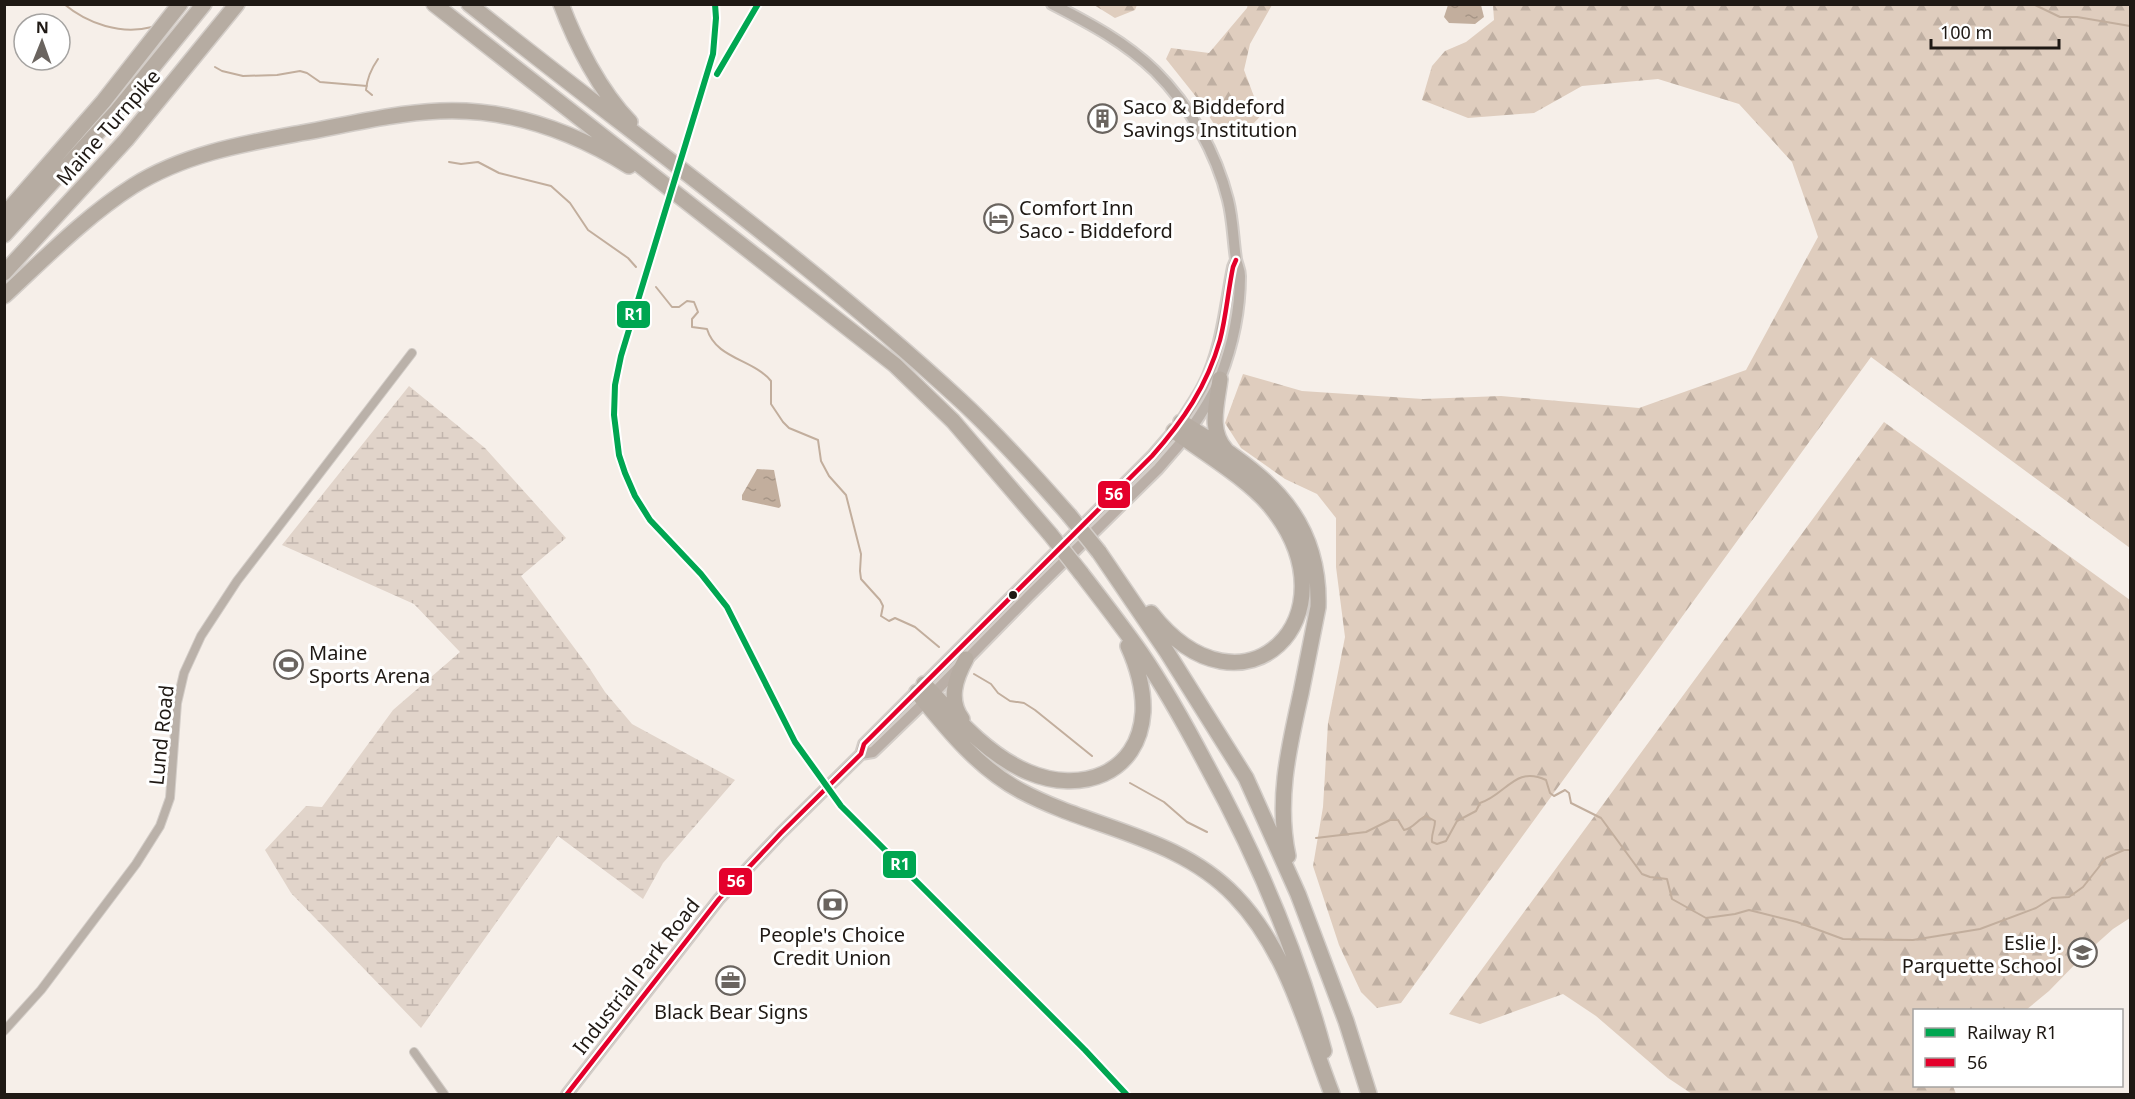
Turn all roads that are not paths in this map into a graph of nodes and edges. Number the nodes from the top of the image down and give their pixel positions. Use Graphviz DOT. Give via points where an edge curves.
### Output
graph roads {
  1 [pos="180,4"];
  2 [pos="204,4"];
  3 [pos="237,4"];
  4 [pos="434,4"];
  5 [pos="469,4"];
  6 [pos="561,4"];
  7 [pos="1052,4"];
  8 [pos="658,149"];
  9 [pos="695,211"];
  10 [pos="4,215"];
  11 [pos="4,235"];
  12 [pos="1236,260"];
  13 [pos="4,273"];
  14 [pos="4,296"];
  15 [pos="412,353"];
  16 [pos="1220,379"];
  17 [pos="1183,430"];
  18 [pos="1235,458"];
  19 [pos="1099,552"];
  20 [pos="1115,618"];
  21 [pos="966,659"];
  22 [pos="925,693"];
  23 [pos="971,732"];
  24 [pos="1298,894"];
  25 [pos="4,1031"];
  26 [pos="414,1052"];
  27 [pos="444,1095"];
  28 [pos="567,1095"];
  29 [pos="1332,1095"];
  30 [pos="1336,1095"];
  31 [pos="1369,1095"];
  1 -- 10 [label="highway" via="103,102"];
  2 -- 11 [label="highway, Maine Turnpike" via="117,111"];
  3 -- 13 [label="highway, Maine Turnpike" via="126,140"];
  4 -- 9 [label="highway"];
  5 -- 8 [label="highway"];
  6 -- 8 [label="highway" via="597,77 626,117"];
  7 -- 12 [label="street, Industrial Park Road" via="1126,47 1155,71 1180,101 1220,172"];
  8 -- 19 [label="highway, bridge" via="831,287 961,401 1025,466"];
  9 -- 14 [label="highway" via="607,153 544,125 480,112 408,114 234,146 168,168 131,187 95,214"];
  9 -- 20 [label="highway, bridge" via="903,372 953,421 1050,534"];
  12 -- 16 [label="street, Industrial Park Road" via="1240,275 1238,312"];
  12 -- 17 [label="street, Industrial Park Road" via="1221,337"];
  15 -- 25 [label="street, Lund Road" via="237,581 201,636 184,673 177,703 170,798 160,826 54,972"];
  16 -- 17 [label="street, Industrial Park Road"];
  16 -- 18 [label="highway" via="1214,417 1216,433"];
  17 -- 18 [label="highway"];
  17 -- 19 [label="highway" via="1259,495 1287,532 1300,565 1303,591 1291,631 1282,643 1256,659 1224,662 1196,654 1158,622"];
  17 -- 21 [label="main road, Industrial Park Road" via="1158,469"];
  17 -- 22 [label="main road, Industrial Park Road" via="1152,456"];
  18 -- 24 [label="highway" via="1264,479 1290,508 1310,547 1317,578 1318,607 1283,787 1285,843"];
  19 -- 24 [label="highway" via="1246,778"];
  20 -- 23 [label="highway" via="1134,660 1143,703 1139,732 1119,764 1091,780 1049,780 1007,762"];
  20 -- 30 [label="highway" via="1142,654 1195,742 1259,868 1319,1030"];
  21 -- 22 [label="main road, Industrial Park Road"];
  21 -- 23 [label="highway" via="956,681 954,700"];
  22 -- 23 [label="highway"];
  22 -- 28 [label="main road, Industrial Park Road" via="864,744 861,754 719,899"];
  22 -- 29 [label="highway" via="949,731 1006,782 1043,801 1171,850 1235,895 1274,948"];
  24 -- 31 [label="highway"];
  26 -- 27 [label="street"];
}
